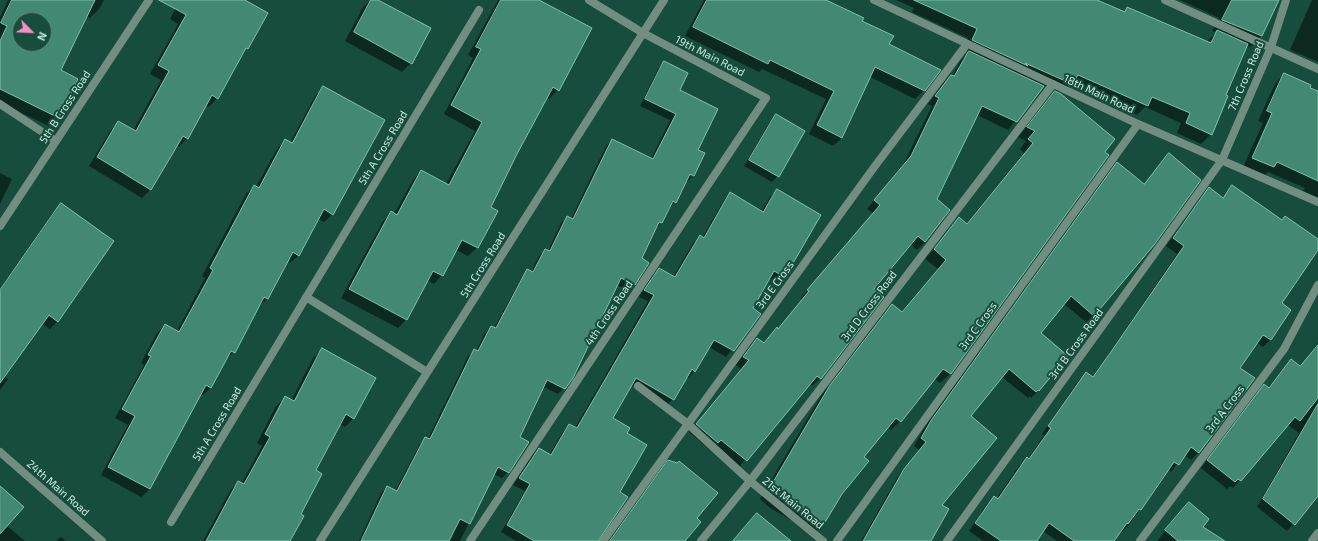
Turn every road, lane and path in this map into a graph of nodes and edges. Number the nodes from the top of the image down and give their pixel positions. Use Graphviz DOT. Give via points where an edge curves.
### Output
graph roads {
  1 [pos="149,0"];
  2 [pos="589,0"];
  3 [pos="664,0"];
  4 [pos="874,0"];
  5 [pos="1165,0"];
  6 [pos="1286,0"];
  7 [pos="479,10"];
  8 [pos="643,34"];
  9 [pos="967,44"];
  10 [pos="1271,47"];
  11 [pos="1318,69"];
  12 [pos="1053,84"];
  13 [pos="766,98"];
  14 [pos="0,104"];
  15 [pos="1138,124"];
  16 [pos="56,141"];
  17 [pos="1222,160"];
  18 [pos="1318,202"];
  19 [pos="0,226"];
  20 [pos="1318,285"];
  21 [pos="306,297"];
  22 [pos="427,372"];
  23 [pos="638,386"];
  24 [pos="688,424"];
  25 [pos="0,452"];
  26 [pos="750,481"];
  27 [pos="171,522"];
  28 [pos="1318,533"];
  29 [pos="102,541"];
  30 [pos="320,541"];
  31 [pos="470,541"];
  32 [pos="603,541"];
  33 [pos="701,541"];
  34 [pos="823,541"];
  35 [pos="837,541"];
  36 [pos="947,541"];
  37 [pos="1140,541"];
  38 [pos="1312,541"];
  1 -- 16 [label="street, 5th B Cross Road"];
  2 -- 8 [label="street"];
  3 -- 8 [label="street, 5th Cross Road"];
  4 -- 9 [label="street, 18th Main Road"];
  5 -- 10 [label="street"];
  6 -- 10 [label="street, 7th Cross Road"];
  7 -- 21 [label="street, 5th A Cross Road"];
  8 -- 13 [label="street, 19th Main Road"];
  8 -- 22 [label="street, 5th Cross Road"];
  9 -- 12 [label="street, 18th Main Road"];
  9 -- 24 [label="street, 3rd E Cross"];
  10 -- 11 [label="street"];
  10 -- 17 [label="street, 7th Cross Road"];
  12 -- 15 [label="street, 18th Main Road"];
  12 -- 26 [label="street, 3rd D Cross Road"];
  13 -- 31 [label="street, 4th Cross Road"];
  14 -- 16 [label="street"];
  15 -- 17 [label="street, 18th Main Road"];
  15 -- 35 [label="street, 3rd C Cross"];
  16 -- 19 [label="street, 5th B Cross Road"];
  17 -- 18 [label="street, 18th Main Road"];
  17 -- 36 [label="street, 3rd B Cross Road"];
  20 -- 37 [label="street, 3rd A Cross" via="1284,349"];
  21 -- 22 [label="street"];
  21 -- 27 [label="street, 5th A Cross Road"];
  22 -- 30 [label="street, 5th Cross Road"];
  23 -- 24 [label="street, 21st Main Road"];
  24 -- 26 [label="street, 21st Main Road"];
  24 -- 32 [label="street, 3rd E Cross"];
  25 -- 29 [label="street, 24th Main Road"];
  26 -- 33 [label="street, 3rd D Cross Road"];
  26 -- 34 [label="street, 21st Main Road"];
  28 -- 38 [label="street"];
}
